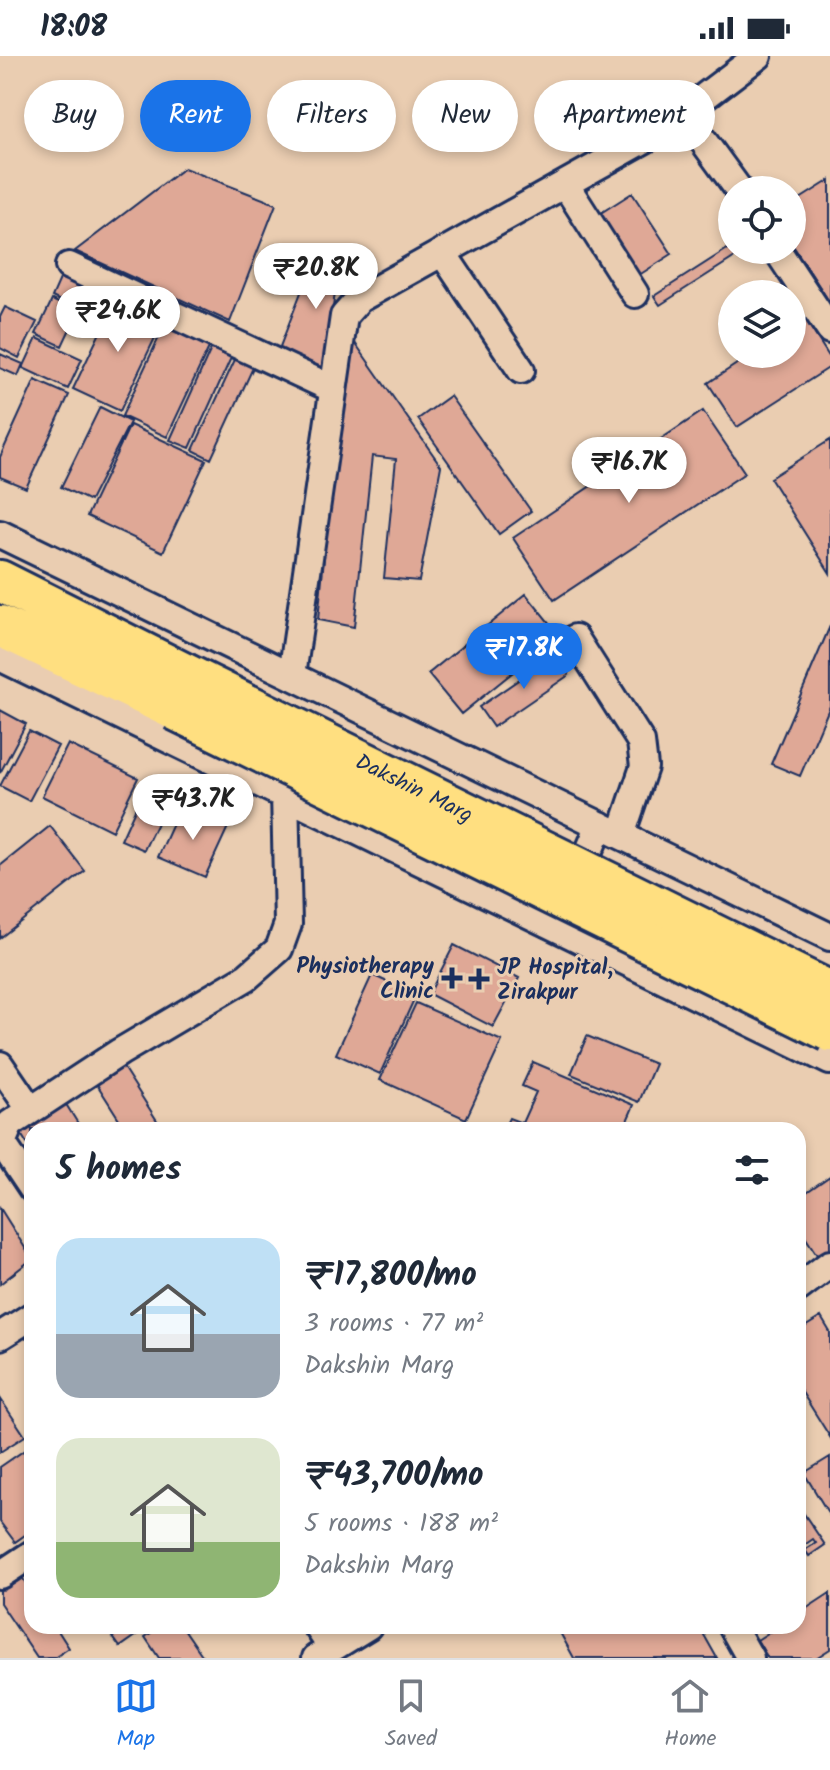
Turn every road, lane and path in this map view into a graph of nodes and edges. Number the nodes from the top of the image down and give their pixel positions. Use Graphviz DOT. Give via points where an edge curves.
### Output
graph roads {
  1 [pos="758,56"];
  2 [pos="715,89"];
  3 [pos="622,152"];
  4 [pos="711,152"];
  5 [pos="729,176"];
  6 [pos="565,184"];
  7 [pos="442,252"];
  8 [pos="786,264"];
  9 [pos="69,266"];
  10 [pos="635,294"];
  11 [pos="830,330"];
  12 [pos="521,370"];
  13 [pos="333,389"];
  14 [pos="0,534"];
  15 [pos="0,581"];
  16 [pos="0,626"];
  17 [pos="575,638"];
  18 [pos="0,657"];
  19 [pos="292,675"];
  20 [pos="179,692"];
  21 [pos="285,793"];
  22 [pos="610,830"];
  23 [pos="558,926"];
  24 [pos="830,937"];
  25 [pos="830,992"];
  26 [pos="830,1031"];
  27 [pos="830,1061"];
  28 [pos="0,1065"];
  29 [pos="30,1109"];
  30 [pos="1,1143"];
  31 [pos="24,1176"];
  32 [pos="830,1264"];
  33 [pos="806,1282"];
  34 [pos="24,1321"];
  35 [pos="0,1336"];
  36 [pos="24,1559"];
  37 [pos="0,1575"];
  38 [pos="355,1634"];
  39 [pos="736,1634"];
  40 [pos="324,1653"];
  41 [pos="750,1658"];
  1 -- 2 [label="street"];
  3 -- 6 [label="street"];
  4 -- 5 [label="street"];
  6 -- 7 [label="street"];
  6 -- 10 [label="street"];
  7 -- 12 [label="street"];
  7 -- 13 [label="street" via="359,299 344,316"];
  8 -- 11 [label="street"];
  9 -- 13 [label="street"];
  13 -- 19 [label="street"];
  14 -- 19 [label="street"];
  15 -- 20 [label="highway, Dakshin Marg"];
  16 -- 20 [label="highway, Dakshin Marg"];
  17 -- 22 [label="street" via="641,742 644,767"];
  18 -- 21 [label="street"];
  19 -- 22 [label="street"];
  20 -- 25 [label="highway, Dakshin Marg, bridge"];
  20 -- 26 [label="highway, Dakshin Marg, bridge"];
  21 -- 23 [label="street"];
  21 -- 29 [label="street" via="288,924 279,949 247,977"];
  22 -- 23 [label="street"];
  22 -- 24 [label="street"];
  23 -- 27 [label="street"];
  28 -- 29 [label="street"];
  29 -- 30 [label="street" via="10,1124"];
  30 -- 31 [label="street"];
  32 -- 33 [label="street"];
  34 -- 35 [label="street"];
  36 -- 37 [label="street"];
  38 -- 40 [label="street"];
  39 -- 41 [label="street"];
}
